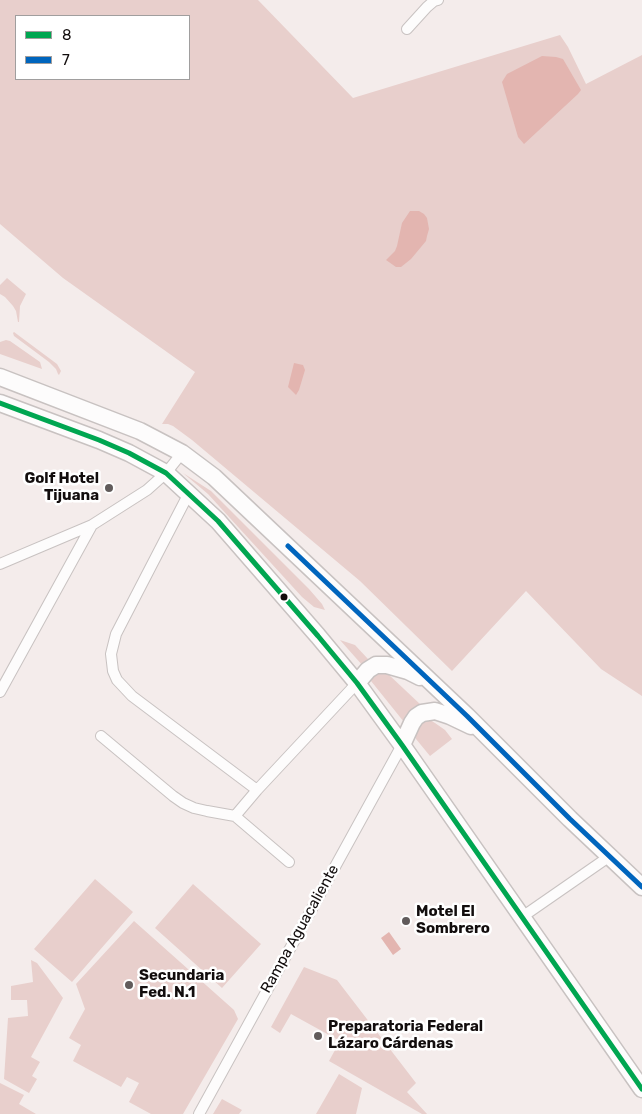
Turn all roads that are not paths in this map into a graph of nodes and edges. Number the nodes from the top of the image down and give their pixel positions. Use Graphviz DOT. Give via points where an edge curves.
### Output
graph roads {
  1 [pos="438,0"];
  2 [pos="407,29"];
  3 [pos="0,377"];
  4 [pos="0,403"];
  5 [pos="182,453"];
  6 [pos="166,473"];
  7 [pos="189,493"];
  8 [pos="92,525"];
  9 [pos="0,564"];
  10 [pos="431,681"];
  11 [pos="357,683"];
  12 [pos="0,692"];
  13 [pos="482,731"];
  14 [pos="101,736"];
  15 [pos="402,745"];
  16 [pos="257,790"];
  17 [pos="236,816"];
  18 [pos="610,856"];
  19 [pos="289,862"];
  20 [pos="642,887"];
  21 [pos="522,917"];
  22 [pos="642,1089"];
  23 [pos="198,1114"];
  1 -- 2 [label="street" via="426,7"];
  3 -- 5 [label="main road" via="140,431"];
  4 -- 6 [label="main road" via="99,440"];
  5 -- 6 [label="street"];
  5 -- 10 [label="main road" via="214,476"];
  6 -- 7 [label="main road"];
  6 -- 8 [label="street" via="147,490"];
  7 -- 11 [label="main road" via="218,521"];
  7 -- 16 [label="street" via="116,634 111,654 113,672 132,696"];
  8 -- 9 [label="street"];
  8 -- 12 [label="street"];
  10 -- 11 [label="main road" via="408,671 376,665"];
  10 -- 13 [label="main road"];
  11 -- 15 [label="main road"];
  11 -- 16 [label="street"];
  13 -- 15 [label="main road" via="435,711 422,713 416,717"];
  13 -- 18 [label="main road"];
  14 -- 17 [label="street" via="183,803"];
  15 -- 21 [label="main road"];
  15 -- 23 [label="street, Rampa Aguacaliente"];
  16 -- 17 [label="street"];
  17 -- 19 [label="street"];
  18 -- 20 [label="main road"];
  18 -- 21 [label="street"];
  21 -- 22 [label="main road"];
}
